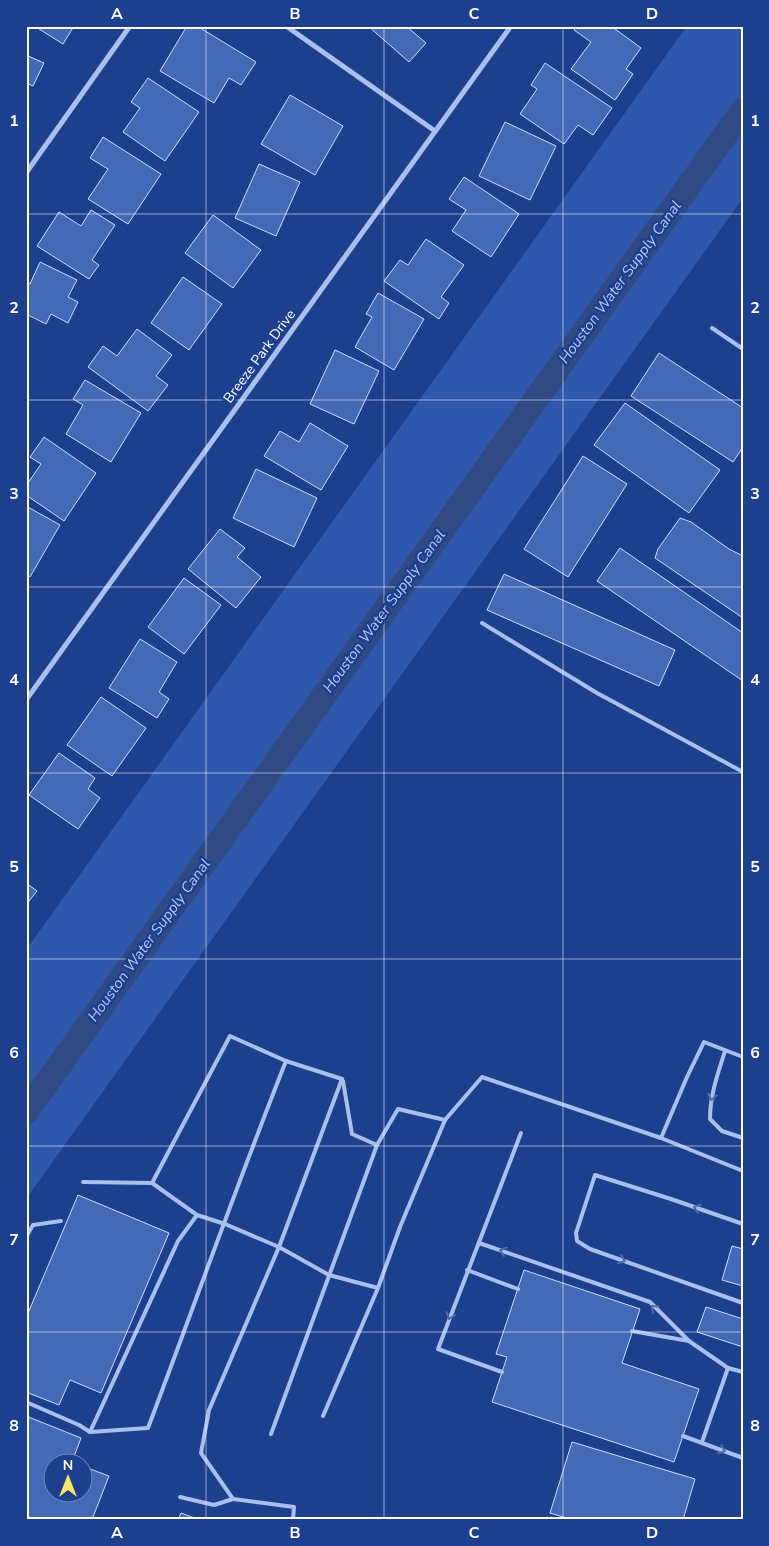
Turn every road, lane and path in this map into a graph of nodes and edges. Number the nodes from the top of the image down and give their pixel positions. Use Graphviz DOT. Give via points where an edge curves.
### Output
graph roads {
  1 [pos="130,26"];
  2 [pos="286,26"];
  3 [pos="511,26"];
  4 [pos="435,131"];
  5 [pos="26,173"];
  6 [pos="712,328"];
  7 [pos="743,349"];
  8 [pos="482,623"];
  9 [pos="26,700"];
  10 [pos="743,772"];
  11 [pos="725,1051"];
  12 [pos="743,1058"];
  13 [pos="286,1061"];
  14 [pos="342,1078"];
  15 [pos="445,1120"];
  16 [pos="521,1133"];
  17 [pos="661,1138"];
  18 [pos="743,1138"];
  19 [pos="377,1145"];
  20 [pos="743,1170"];
  21 [pos="83,1182"];
  22 [pos="152,1183"];
  23 [pos="197,1215"];
  24 [pos="61,1221"];
  25 [pos="225,1224"];
  26 [pos="743,1224"];
  27 [pos="26,1237"];
  28 [pos="480,1243"];
  29 [pos="278,1247"];
  30 [pos="468,1270"];
  31 [pos="329,1275"];
  32 [pos="378,1288"];
  33 [pos="518,1290"];
  34 [pos="743,1303"];
  35 [pos="632,1331"];
  36 [pos="689,1341"];
  37 [pos="728,1368"];
  38 [pos="502,1372"];
  39 [pos="743,1372"];
  40 [pos="26,1402"];
  41 [pos="324,1416"];
  42 [pos="90,1432"];
  43 [pos="271,1434"];
  44 [pos="683,1436"];
  45 [pos="702,1442"];
  46 [pos="743,1458"];
  47 [pos="180,1497"];
  48 [pos="233,1499"];
  49 [pos="293,1520"];
  1 -- 5 [label="street"];
  2 -- 4 [label="street"];
  3 -- 4 [label="street, Breeze Park Drive"];
  4 -- 9 [label="street, Breeze Park Drive"];
  6 -- 7 [label="lane"];
  8 -- 10 [label="lane" via="597,693"];
  11 -- 12 [label="lane"];
  11 -- 17 [label="lane" via="704,1042"];
  11 -- 18 [label="lane, one-way" via="714,1085 710,1119 722,1131"];
  13 -- 14 [label="lane"];
  13 -- 22 [label="lane" via="230,1036"];
  13 -- 25 [label="lane"];
  14 -- 19 [label="lane" via="352,1134"];
  14 -- 29 [label="lane"];
  15 -- 17 [label="lane" via="482,1077"];
  15 -- 19 [label="lane" via="398,1109"];
  15 -- 32 [label="lane"];
  16 -- 28 [label="lane"];
  17 -- 20 [label="lane"];
  19 -- 31 [label="lane"];
  21 -- 22 [label="lane"];
  22 -- 23 [label="lane"];
  23 -- 25 [label="lane"];
  23 -- 42 [label="lane" via="178,1241"];
  24 -- 27 [label="lane" via="33,1225"];
  25 -- 29 [label="lane"];
  25 -- 42 [label="lane" via="148,1428"];
  26 -- 34 [label="lane, one-way" via="595,1176 576,1234 577,1241 590,1249"];
  28 -- 30 [label="lane"];
  36 -- 28 [label="lane, one-way" via="650,1302"];
  29 -- 31 [label="lane"];
  29 -- 48 [label="lane" via="209,1410 201,1453"];
  30 -- 33 [label="lane"];
  30 -- 38 [label="lane, one-way" via="438,1349"];
  31 -- 32 [label="lane"];
  31 -- 43 [label="lane"];
  32 -- 41 [label="lane"];
  35 -- 36 [label="lane"];
  36 -- 37 [label="lane"];
  37 -- 39 [label="lane"];
  37 -- 45 [label="lane"];
  40 -- 42 [label="lane"];
  44 -- 45 [label="lane"];
  45 -- 46 [label="lane, one-way"];
  47 -- 48 [label="lane" via="214,1505"];
  48 -- 49 [label="lane" via="294,1507"];
}
